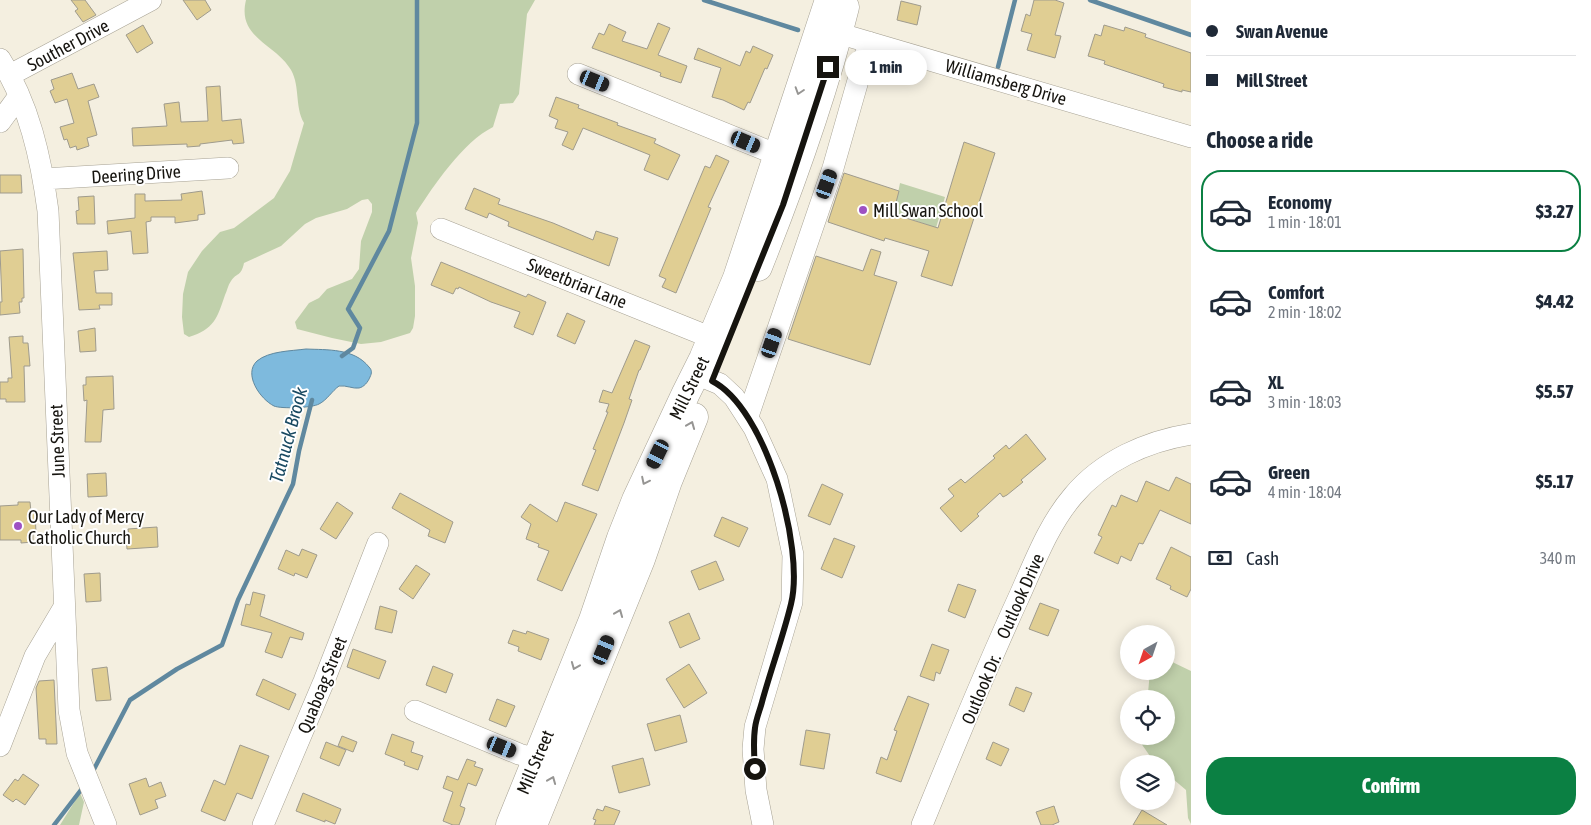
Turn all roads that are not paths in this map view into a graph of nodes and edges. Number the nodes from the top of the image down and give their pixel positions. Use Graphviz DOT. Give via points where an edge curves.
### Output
graph roads {
  1 [pos="151,0"];
  2 [pos="829,0"];
  3 [pos="847,0"];
  4 [pos="830,31"];
  5 [pos="869,42"];
  6 [pos="5,67"];
  7 [pos="578,74"];
  8 [pos="19,96"];
  9 [pos="0,122"];
  10 [pos="1191,137"];
  11 [pos="778,155"];
  12 [pos="228,168"];
  13 [pos="43,179"];
  14 [pos="442,228"];
  15 [pos="712,338"];
  16 [pos="704,377"];
  17 [pos="748,416"];
  18 [pos="1191,434"];
  19 [pos="378,543"];
  20 [pos="64,607"];
  21 [pos="416,711"];
  22 [pos="0,746"];
  23 [pos="536,759"];
  24 [pos="106,825"];
  25 [pos="265,825"];
  26 [pos="510,825"];
  27 [pos="534,825"];
  28 [pos="763,825"];
  29 [pos="923,825"];
  1 -- 6 [label="street, Souther Drive"];
  2 -- 4 [label="main road, Mill Street"];
  3 -- 4 [label="main road, Mill Street"];
  4 -- 5 [label="street, Williamsberg Drive"];
  4 -- 11 [label="main road, Mill Street, one-way"];
  4 -- 16 [label="main road, Mill Street" via="819,100 783,205"];
  5 -- 10 [label="street, Williamsberg Drive"];
  5 -- 17 [label="street" via="833,168"];
  6 -- 8 [label="street, June Street"];
  7 -- 11 [label="street"];
  8 -- 9 [label="street"];
  8 -- 13 [label="street, June Street" via="34,138"];
  11 -- 15 [label="main road, Mill Street" via="737,278"];
  12 -- 13 [label="street, Deering Drive"];
  13 -- 20 [label="street, June Street" via="48,220"];
  14 -- 15 [label="street, Sweetbriar Lane"];
  15 -- 16 [label="main road, Mill Street"];
  16 -- 17 [label="street" via="720,384"];
  16 -- 23 [label="main road, Mill Street, one-way" via="636,500 593,620"];
  27 -- 16 [label="main road, Mill Street, one-way" via="703,397"];
  17 -- 28 [label="street" via="777,479 790,536 793,568 792,602 755,727 756,790"];
  18 -- 29 [label="street, Outlook Drive" via="1139,448 1104,468 1062,510 1039,553 960,732"];
  19 -- 25 [label="street, Quaboag Street"];
  20 -- 22 [label="street" via="35,656"];
  20 -- 24 [label="street, June Street" via="69,710 77,753"];
  21 -- 23 [label="street"];
  23 -- 26 [label="main road, Mill Street"];
}
